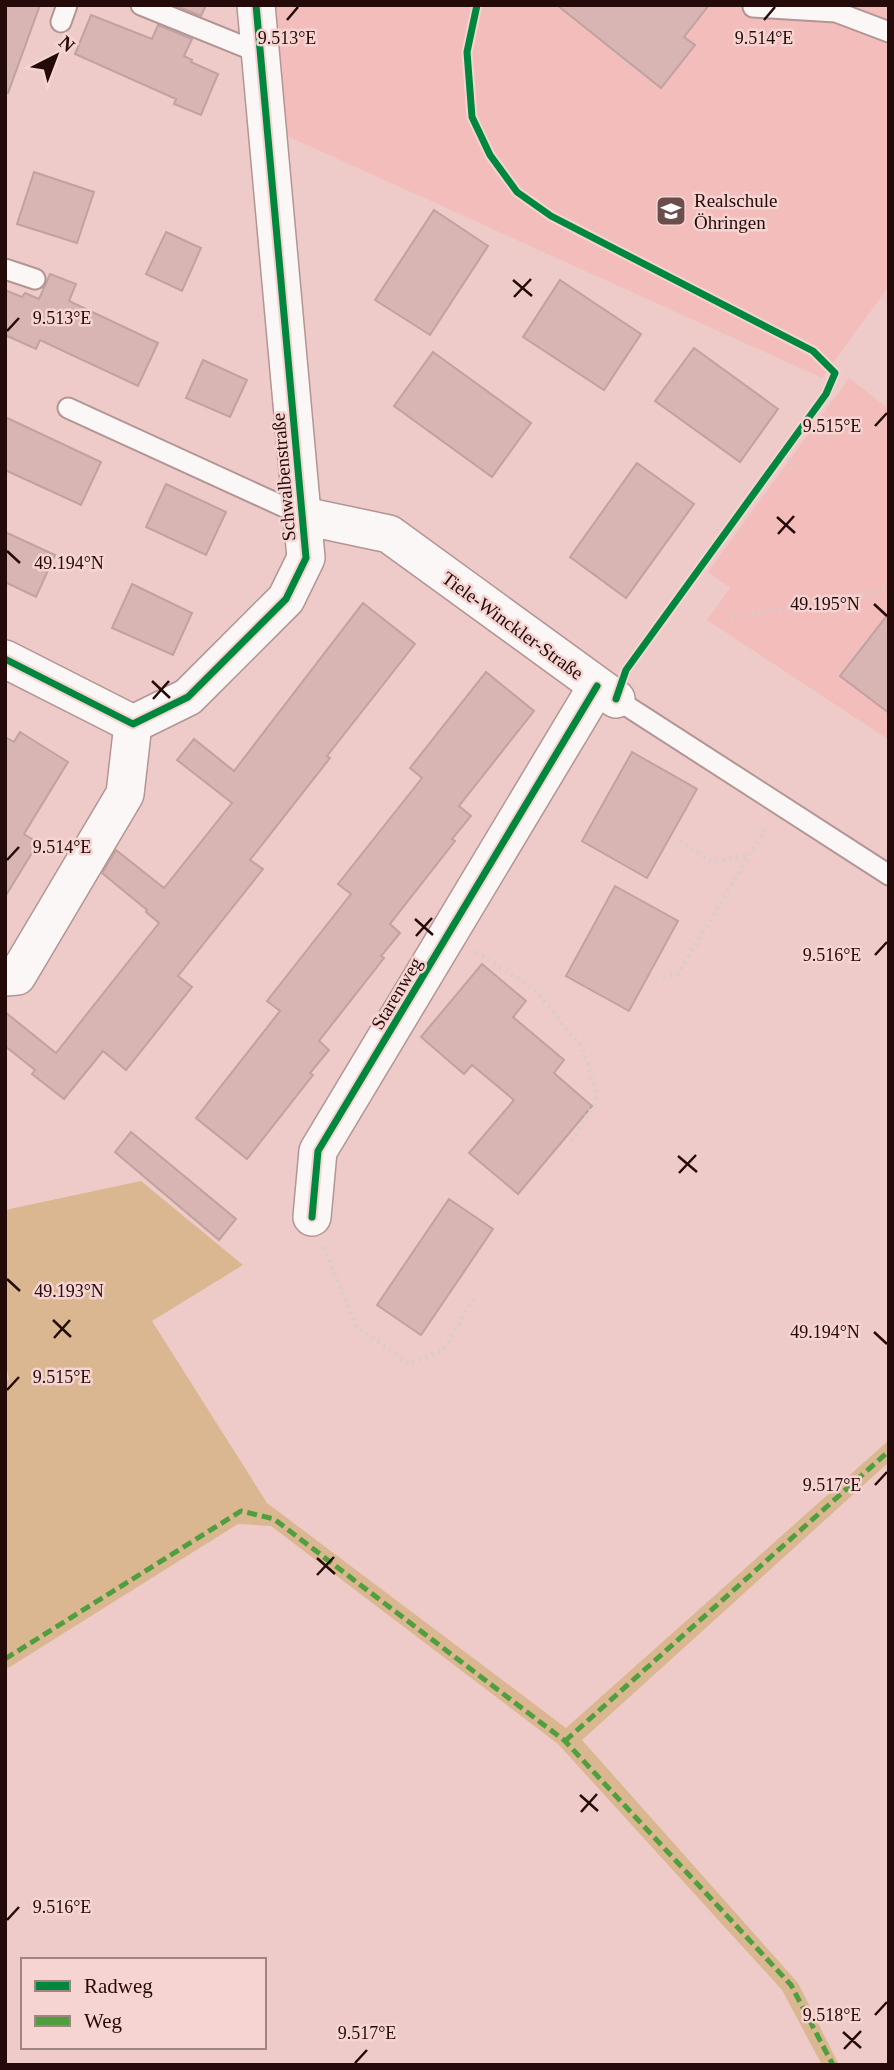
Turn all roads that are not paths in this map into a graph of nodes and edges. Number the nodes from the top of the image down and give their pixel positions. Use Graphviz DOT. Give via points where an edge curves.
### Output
graph roads {
  1 [pos="141,5"];
  2 [pos="256,5"];
  3 [pos="753,7"];
  4 [pos="889,32"];
  5 [pos="260,52"];
  6 [pos="5,269"];
  7 [pos="35,279"];
  8 [pos="68,408"];
  9 [pos="304,516"];
  10 [pos="5,659"];
  11 [pos="607,693"];
  12 [pos="133,724"];
  13 [pos="889,875"];
  14 [pos="5,977"];
  15 [pos="312,1217"];
  1 -- 5 [label="lane"];
  2 -- 5 [label="street, Schwalbenstraße"];
  3 -- 4 [label="lane" via="836,12"];
  5 -- 9 [label="street, Schwalbenstraße"];
  6 -- 7 [label="lane"];
  8 -- 9 [label="lane"];
  9 -- 11 [label="street, Tiele-Winckler-Straße" via="389,534"];
  9 -- 12 [label="street, Schwalbenstraße" via="306,558 286,599 188,696"];
  10 -- 12 [label="street"];
  11 -- 13 [label="lane, Tiele-Winckler-Straße"];
  11 -- 15 [label="street, Starenweg" via="449,934 318,1151"];
  12 -- 14 [label="street" via="125,794 17,976"];
}
